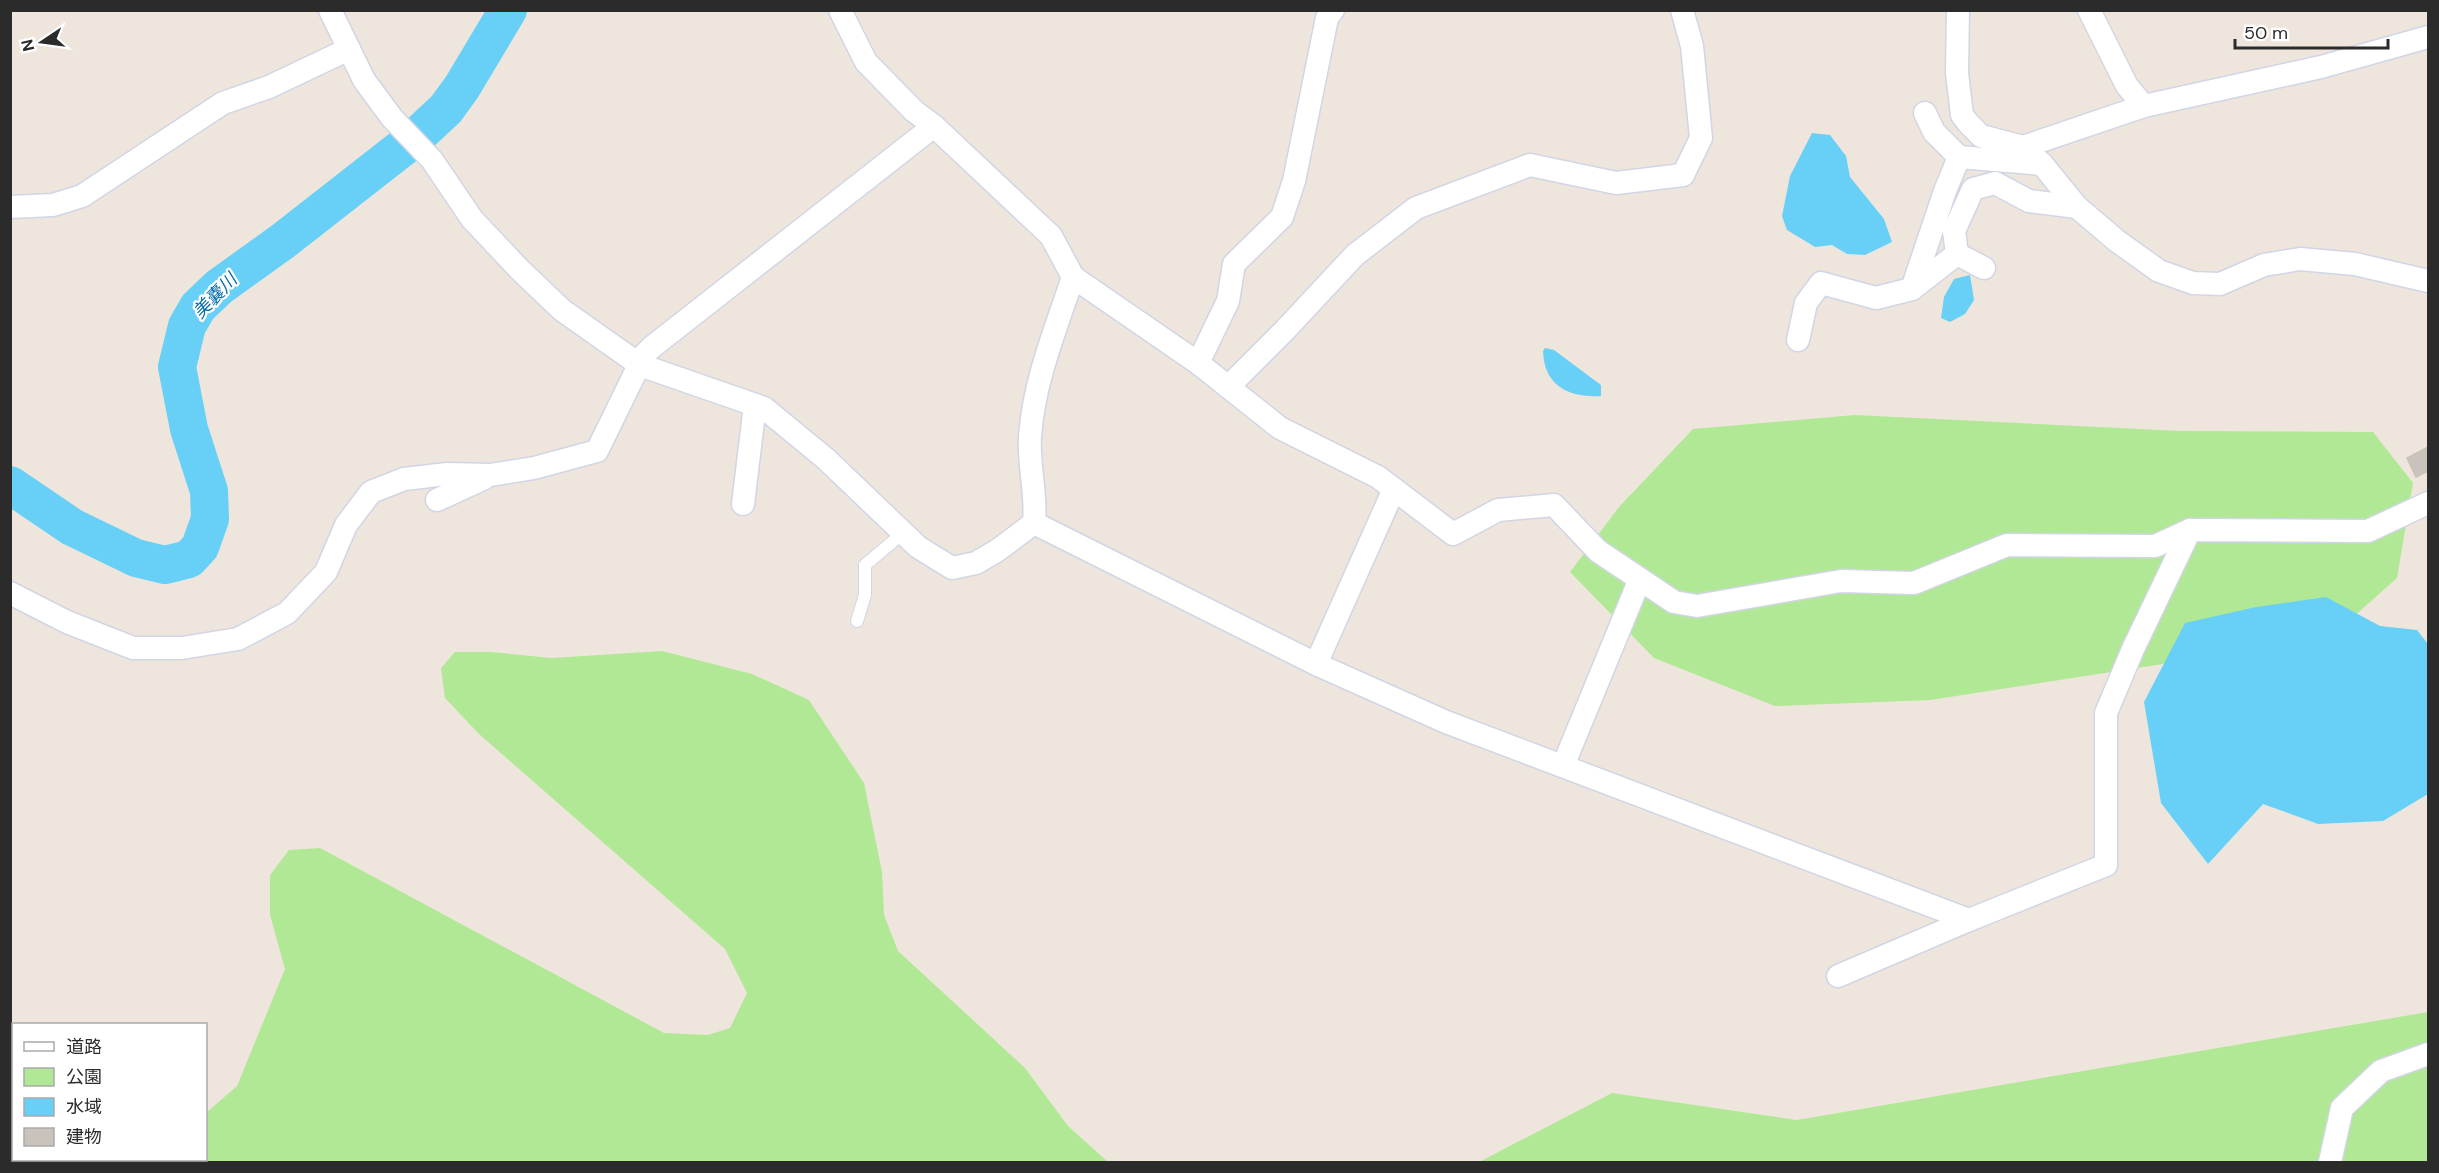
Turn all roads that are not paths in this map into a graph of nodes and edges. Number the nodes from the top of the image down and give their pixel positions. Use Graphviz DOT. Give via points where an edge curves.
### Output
graph roads {
  1 [pos="330,10"];
  2 [pos="840,10"];
  3 [pos="1333,10"];
  4 [pos="1682,10"];
  5 [pos="1958,10"];
  6 [pos="2089,10"];
  7 [pos="2428,37"];
  8 [pos="349,49"];
  9 [pos="2144,106"];
  10 [pos="1924,113"];
  11 [pos="934,126"];
  12 [pos="2023,147"];
  13 [pos="1959,157"];
  14 [pos="2042,164"];
  15 [pos="10,207"];
  16 [pos="2077,207"];
  17 [pos="1957,254"];
  18 [pos="1984,268"];
  19 [pos="1073,277"];
  20 [pos="2428,281"];
  21 [pos="1912,289"];
  22 [pos="1798,340"];
  23 [pos="1198,363"];
  24 [pos="640,365"];
  25 [pos="1228,387"];
  26 [pos="755,405"];
  27 [pos="490,475"];
  28 [pos="1394,489"];
  29 [pos="437,500"];
  30 [pos="2428,503"];
  31 [pos="743,504"];
  32 [pos="1034,523"];
  33 [pos="2190,530"];
  34 [pos="903,533"];
  35 [pos="1640,579"];
  36 [pos="10,593"];
  37 [pos="857,621"];
  38 [pos="1316,664"];
  39 [pos="1563,766"];
  40 [pos="1969,920"];
  41 [pos="1838,976"];
  42 [pos="2428,1054"];
  43 [pos="2330,1162"];
  1 -- 8 [label="street"];
  2 -- 11 [label="street" via="866,62"];
  3 -- 23 [label="street" via="1327,18 1294,181 1282,216 1234,264 1228,301"];
  4 -- 25 [label="street" via="1692,46 1701,138 1683,175 1616,183 1530,165 1416,208 1355,255"];
  5 -- 12 [label="street" via="1957,73 1962,115 1981,136"];
  6 -- 9 [label="street" via="2127,86"];
  7 -- 9 [label="street" via="2321,67"];
  8 -- 15 [label="street" via="269,87 223,103 82,196 53,206"];
  8 -- 24 [label="street" via="364,80 392,118 432,160 472,219 562,310"];
  9 -- 12 [label="street"];
  10 -- 13 [label="street" via="1934,132"];
  11 -- 19 [label="street" via="1051,236"];
  11 -- 24 [label="street" via="652,347"];
  12 -- 14 [label="street"];
  13 -- 14 [label="street"];
  13 -- 21 [label="street"];
  14 -- 16 [label="street"];
  16 -- 17 [label="street" via="2029,201 1995,183 1973,189 1954,231"];
  16 -- 20 [label="street" via="2159,271 2193,283 2220,284 2264,265 2300,259 2355,264"];
  17 -- 18 [label="street"];
  17 -- 21 [label="street"];
  19 -- 23 [label="street"];
  19 -- 32 [label="street" via="1039,379 1030,437"];
  21 -- 22 [label="street" via="1876,297 1821,283 1806,303"];
  23 -- 25 [label="street"];
  24 -- 26 [label="street"];
  24 -- 27 [label="street" via="597,451"];
  25 -- 28 [label="street" via="1280,428 1378,477"];
  26 -- 31 [label="street"];
  26 -- 34 [label="street" via="764,408 826,459"];
  27 -- 29 [label="street"];
  27 -- 36 [label="street" via="404,479 371,492 346,525 326,572 287,614 238,639 182,648 133,648 67,622"];
  28 -- 35 [label="street" via="1453,534 1498,510 1554,505 1598,551"];
  28 -- 38 [label="street"];
  30 -- 33 [label="street" via="2368,531"];
  32 -- 34 [label="street" via="998,550 976,562 952,568"];
  32 -- 38 [label="street"];
  33 -- 35 [label="street" via="2155,546 2007,545 1914,583 1842,581 1697,606 1674,602"];
  33 -- 40 [label="street" via="2106,713 2106,865"];
  34 -- 37 [label="lane" via="865,565 865,595"];
  35 -- 39 [label="street"];
  38 -- 39 [label="street" via="1446,722"];
  39 -- 40 [label="street"];
  40 -- 41 [label="street"];
  42 -- 43 [label="street" via="2381,1071 2342,1108"];
}
